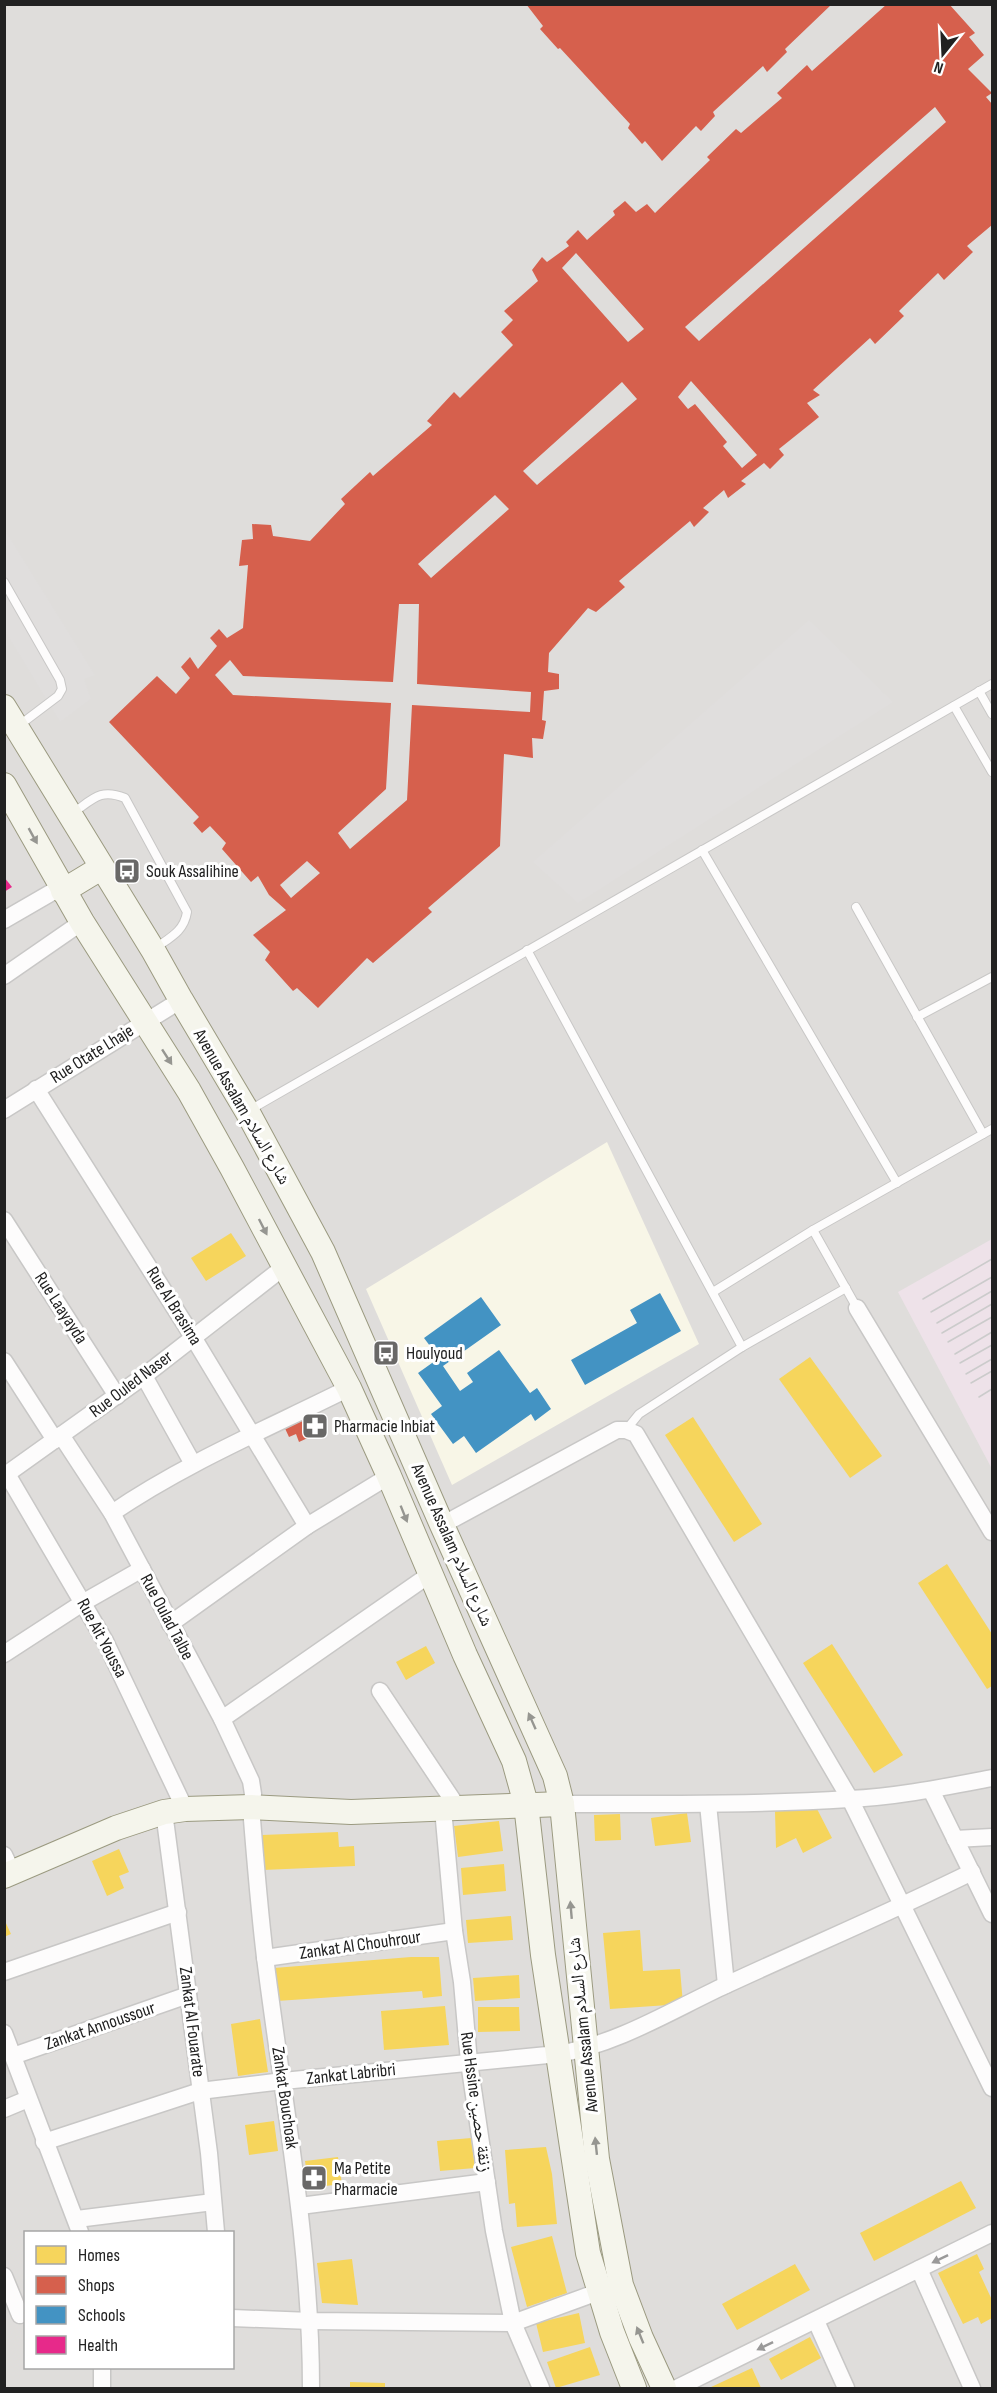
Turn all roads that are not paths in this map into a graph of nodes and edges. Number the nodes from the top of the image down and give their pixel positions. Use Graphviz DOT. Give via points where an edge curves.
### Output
graph roads {
  1 [pos="4,582"];
  2 [pos="993,684"];
  3 [pos="979,691"];
  4 [pos="954,706"];
  5 [pos="993,714"];
  6 [pos="11,717"];
  7 [pos="993,772"];
  8 [pos="4,785"];
  9 [pos="69,815"];
  10 [pos="702,850"];
  11 [pos="101,867"];
  12 [pos="62,889"];
  13 [pos="856,907"];
  14 [pos="4,921"];
  15 [pos="82,922"];
  16 [pos="153,950"];
  17 [pos="527,950"];
  18 [pos="4,975"];
  19 [pos="993,976"];
  20 [pos="180,1000"];
  21 [pos="917,1017"];
  22 [pos="144,1021"];
  23 [pos="36,1089"];
  24 [pos="4,1110"];
  25 [pos="247,1111"];
  26 [pos="993,1129"];
  27 [pos="983,1134"];
  28 [pos="897,1183"];
  29 [pos="4,1220"];
  30 [pos="813,1230"];
  31 [pos="284,1267"];
  32 [pos="846,1288"];
  33 [pos="713,1292"];
  34 [pos="857,1308"];
  35 [pos="193,1336"];
  36 [pos="742,1347"];
  37 [pos="4,1361"];
  38 [pos="144,1376"];
  39 [pos="349,1388"];
  40 [pos="117,1396"];
  41 [pos="626,1430"];
  42 [pos="254,1436"];
  43 [pos="58,1438"];
  44 [pos="193,1464"];
  45 [pos="6,1475"];
  46 [pos="389,1476"];
  47 [pos="112,1513"];
  48 [pos="442,1525"];
  49 [pos="307,1526"];
  50 [pos="993,1532"];
  51 [pos="142,1569"];
  52 [pos="429,1575"];
  53 [pos="84,1602"];
  54 [pos="170,1624"];
  55 [pos="4,1654"];
  56 [pos="380,1691"];
  57 [pos="222,1719"];
  58 [pos="993,1778"];
  59 [pos="932,1790"];
  60 [pos="850,1799"];
  61 [pos="526,1804"];
  62 [pos="562,1804"];
  63 [pos="708,1804"];
  64 [pos="251,1807"];
  65 [pos="451,1809"];
  66 [pos="174,1811"];
  67 [pos="993,1837"];
  68 [pos="955,1839"];
  69 [pos="7,1868"];
  70 [pos="972,1872"];
  71 [pos="988,1893"];
  72 [pos="902,1906"];
  73 [pos="178,1912"];
  74 [pos="993,1914"];
  75 [pos="454,1930"];
  76 [pos="266,1958"];
  77 [pos="4,1972"];
  78 [pos="726,1985"];
  79 [pos="188,1995"];
  80 [pos="4,2033"];
  81 [pos="586,2049"];
  82 [pos="558,2054"];
  83 [pos="13,2056"];
  84 [pos="469,2062"];
  85 [pos="988,2067"];
  86 [pos="283,2081"];
  87 [pos="993,2088"];
  88 [pos="200,2091"];
  89 [pos="28,2099"];
  90 [pos="4,2109"];
  91 [pos="44,2142"];
  92 [pos="487,2182"];
  93 [pos="213,2202"];
  94 [pos="300,2206"];
  95 [pos="78,2226"];
  96 [pos="216,2231"];
  97 [pos="993,2233"];
  98 [pos="919,2269"];
  99 [pos="4,2276"];
  100 [pos="610,2288"];
  101 [pos="17,2315"];
  102 [pos="234,2318"];
  103 [pos="311,2321"];
  104 [pos="816,2321"];
  105 [pos="513,2323"];
  106 [pos="102,2369"];
  107 [pos="102,2388"];
  108 [pos="312,2388"];
  109 [pos="541,2388"];
  110 [pos="634,2388"];
  111 [pos="664,2388"];
  112 [pos="677,2388"];
  113 [pos="846,2388"];
  114 [pos="972,2388"];
  1 -- 6 [label="lane" via="62,689 58,696"];
  2 -- 3 [label="lane"];
  3 -- 4 [label="lane"];
  3 -- 5 [label="lane"];
  4 -- 7 [label="lane"];
  4 -- 10 [label="lane"];
  6 -- 9 [label="street, Avenue Assalam شارع السلام"];
  8 -- 12 [label="street, Avenue Assalam شارع السلام, one-way"];
  9 -- 11 [label="street, Avenue Assalam شارع السلام"];
  9 -- 16 [label="lane" via="101,794 125,798 187,912 181,931"];
  10 -- 17 [label="lane"];
  10 -- 28 [label="lane"];
  11 -- 12 [label="street"];
  11 -- 16 [label="street, Avenue Assalam شارع السلام"];
  12 -- 14 [label="street"];
  12 -- 15 [label="street, Avenue Assalam شارع السلام"];
  13 -- 21 [label="lane"];
  15 -- 18 [label="street"];
  15 -- 22 [label="street, Avenue Assalam شارع السلام"];
  16 -- 20 [label="street, Avenue Assalam شارع السلام"];
  17 -- 25 [label="lane"];
  17 -- 33 [label="lane"];
  19 -- 21 [label="lane"];
  20 -- 22 [label="street, Rue Otate Lhaje"];
  20 -- 25 [label="street, Avenue Assalam شارع السلام"];
  21 -- 27 [label="lane"];
  22 -- 23 [label="street, Rue Otate Lhaje"];
  22 -- 31 [label="street, Avenue Assalam شارع السلام, one-way" via="205,1120"];
  23 -- 24 [label="street, Rue Otate Lhaje"];
  23 -- 35 [label="street, Rue Al Brasima"];
  25 -- 48 [label="street, Avenue Assalam شارع السلام" via="323,1252"];
  26 -- 27 [label="lane"];
  27 -- 28 [label="lane"];
  28 -- 30 [label="lane"];
  29 -- 40 [label="street, Rue Laayayda"];
  30 -- 32 [label="lane"];
  30 -- 33 [label="lane"];
  31 -- 35 [label="street, Rue Ouled Naser"];
  31 -- 39 [label="street, Avenue Assalam شارع السلام"];
  32 -- 34 [label="lane"];
  32 -- 36 [label="lane"];
  33 -- 36 [label="lane"];
  34 -- 50 [label="street"];
  35 -- 38 [label="street, Rue Ouled Naser"];
  35 -- 42 [label="street, Rue Al Brasima"];
  36 -- 41 [label="lane" via="639,1414"];
  37 -- 43 [label="street, Rue Oulad Talbe"];
  38 -- 40 [label="street, Rue Ouled Naser"];
  38 -- 44 [label="street"];
  39 -- 42 [label="street"];
  39 -- 46 [label="street, Avenue Assalam شارع السلام"];
  40 -- 43 [label="street, Rue Ouled Naser"];
  41 -- 48 [label="street" via="617,1430"];
  41 -- 60 [label="street" via="636,1434"];
  42 -- 44 [label="street"];
  42 -- 49 [label="street, Rue Al Brasima"];
  43 -- 45 [label="street, Rue Ouled Naser"];
  43 -- 47 [label="street, Rue Oulad Talbe"];
  44 -- 47 [label="street"];
  45 -- 53 [label="street, Rue Ait Youssa"];
  46 -- 49 [label="street"];
  46 -- 52 [label="street, Avenue Assalam شارع السلام, one-way"];
  47 -- 51 [label="street, Rue Oulad Talbe"];
  62 -- 48 [label="street, Avenue Assalam شارع السلام, one-way" via="546,1753"];
  49 -- 54 [label="street"];
  51 -- 53 [label="street"];
  51 -- 54 [label="street, Rue Oulad Talbe"];
  52 -- 57 [label="street"];
  52 -- 61 [label="street, Avenue Assalam شارع السلام" via="514,1761"];
  53 -- 55 [label="street"];
  53 -- 66 [label="street, Rue Ait Youssa" via="122,1675"];
  54 -- 57 [label="street, Rue Oulad Talbe"];
  56 -- 65 [label="street"];
  57 -- 64 [label="street, Rue Oulad Talbe" via="251,1781"];
  58 -- 59 [label="street"];
  59 -- 60 [label="street"];
  59 -- 68 [label="street"];
  60 -- 63 [label="street"];
  60 -- 72 [label="street"];
  61 -- 62 [label="street"];
  61 -- 65 [label="street"];
  61 -- 82 [label="street, Avenue Assalam شارع السلام"];
  62 -- 63 [label="street"];
  81 -- 62 [label="street, Avenue Assalam شارع السلام, one-way"];
  63 -- 78 [label="street"];
  64 -- 65 [label="street" via="351,1812"];
  64 -- 66 [label="street"];
  64 -- 76 [label="street, Zankat Bouchoak"];
  65 -- 75 [label="street, Rue Hssine زنقة حصين"];
  66 -- 69 [label="street"];
  66 -- 73 [label="street, Zankat Al Fouarate"];
  67 -- 68 [label="street"];
  68 -- 70 [label="street"];
  70 -- 71 [label="street"];
  70 -- 72 [label="street, Zankat Labribri"];
  71 -- 74 [label="street"];
  72 -- 78 [label="street, Zankat Labribri"];
  72 -- 85 [label="street"];
  73 -- 77 [label="street"];
  73 -- 79 [label="street, Zankat Al Fouarate"];
  75 -- 76 [label="street, Zankat Al Chouhrour"];
  75 -- 84 [label="street, Rue Hssine زنقة حصين"];
  76 -- 86 [label="street, Zankat Bouchoak"];
  78 -- 81 [label="street, Zankat Labribri" via="651,2023"];
  79 -- 83 [label="street, Zankat Annoussour"];
  79 -- 88 [label="street, Zankat Al Fouarate"];
  80 -- 83 [label="street"];
  81 -- 82 [label="street, Zankat Labribri"];
  100 -- 81 [label="street, Avenue Assalam شارع السلام, one-way"];
  82 -- 84 [label="street, Zankat Labribri"];
  82 -- 100 [label="street, Avenue Assalam شارع السلام" via="583,2227"];
  83 -- 89 [label="street"];
  84 -- 86 [label="street, Zankat Labribri"];
  84 -- 92 [label="street, Rue Hssine زنقة حصين"];
  85 -- 87 [label="street"];
  86 -- 88 [label="street, Zankat Labribri"];
  86 -- 94 [label="street, Zankat Bouchoak"];
  88 -- 91 [label="street, Zankat Labribri"];
  88 -- 93 [label="street, Zankat Al Fouarate"];
  89 -- 90 [label="street"];
  89 -- 91 [label="street"];
  91 -- 95 [label="street"];
  92 -- 94 [label="street"];
  92 -- 105 [label="street, Rue Hssine زنقة حصين"];
  93 -- 95 [label="street"];
  93 -- 96 [label="street, Zankat Al Fouarate"];
  94 -- 103 [label="street, Zankat Bouchoak"];
  97 -- 98 [label="street, one-way"];
  98 -- 104 [label="street"];
  98 -- 114 [label="street"];
  99 -- 101 [label="street"];
  100 -- 105 [label="street"];
  100 -- 110 [label="street, Avenue Assalam شارع السلام"];
  111 -- 100 [label="street, Avenue Assalam شارع السلام, one-way" via="641,2338"];
  102 -- 103 [label="street"];
  103 -- 105 [label="street"];
  103 -- 108 [label="street, Zankat Bouchoak"];
  104 -- 112 [label="street, one-way"];
  104 -- 113 [label="street"];
  105 -- 109 [label="street, Rue Hssine زنقة حصين"];
  106 -- 107 [label="street"];
}
